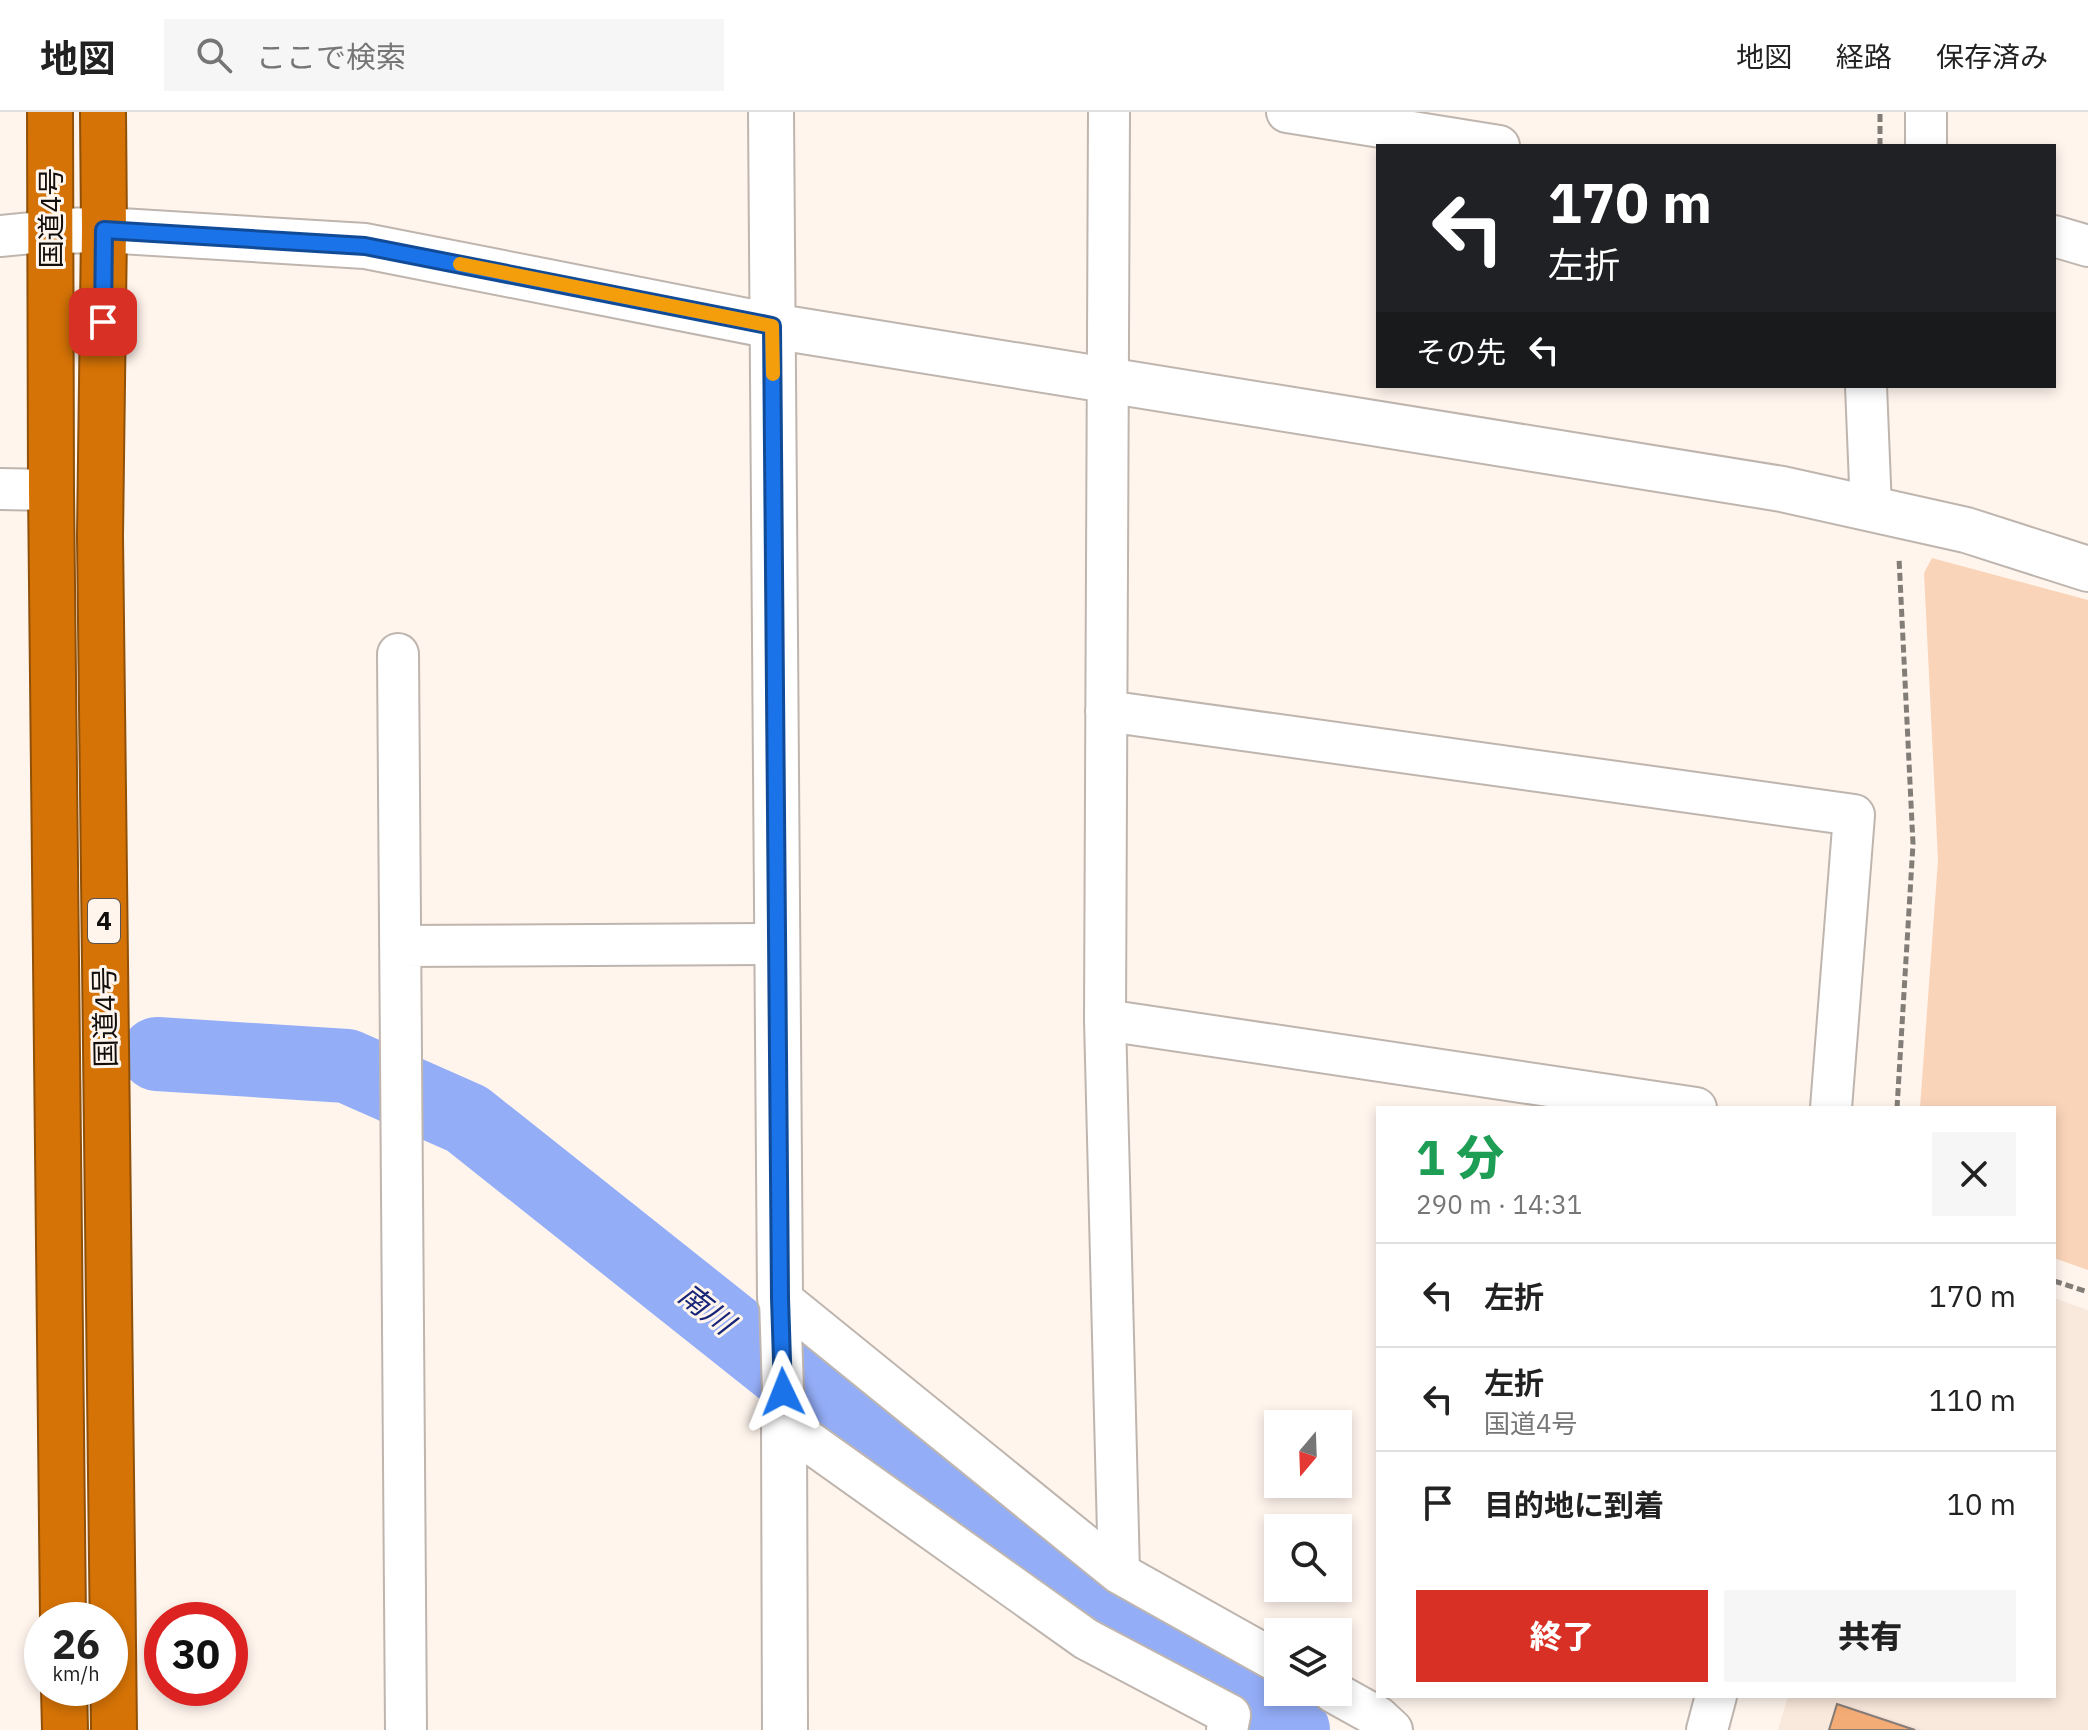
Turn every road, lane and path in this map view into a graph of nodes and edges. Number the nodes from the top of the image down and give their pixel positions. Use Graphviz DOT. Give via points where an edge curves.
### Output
graph roads {
  1 [pos="50,112"];
  2 [pos="103,112"];
  3 [pos="771,112"];
  4 [pos="1109,112"];
  5 [pos="1287,112"];
  6 [pos="1880,112"];
  7 [pos="1926,112"];
  8 [pos="1487,144"];
  9 [pos="1880,144"];
  10 [pos="1926,144"];
  11 [pos="104,230"];
  12 [pos="52,231"];
  13 [pos="0,236"];
  14 [pos="2056,237"];
  15 [pos="2088,246"];
  16 [pos="772,326"];
  17 [pos="1107,379"];
  18 [pos="1866,388"];
  19 [pos="0,489"];
  20 [pos="51,490"];
  21 [pos="1886,512"];
  22 [pos="2088,569"];
  23 [pos="398,654"];
  24 [pos="1106,711"];
  25 [pos="777,944"];
  26 [pos="400,946"];
  27 [pos="1105,1020"];
  28 [pos="1550,1097"];
  29 [pos="1669,1106"];
  30 [pos="1831,1106"];
  31 [pos="1897,1106"];
  32 [pos="2056,1282"];
  33 [pos="2088,1292"];
  34 [pos="780,1298"];
  35 [pos="784,1424"];
  36 [pos="1119,1573"];
  37 [pos="63,1602"];
  38 [pos="1264,1654"];
  39 [pos="1715,1698"];
  40 [pos="1352,1700"];
  41 [pos="64,1706"];
  42 [pos="1385,1714"];
  43 [pos="65,1730"];
  44 [pos="114,1730"];
  45 [pos="406,1730"];
  46 [pos="785,1730"];
  47 [pos="1227,1730"];
  48 [pos="1707,1730"];
  1 -- 12 [label="highway, 国道4号 / 4"];
  2 -- 11 [label="highway, 国道4号 / 4"];
  3 -- 16 [label="street"];
  4 -- 17 [label="street"];
  5 -- 8 [label="street"];
  6 -- 9 [label="path"];
  7 -- 10 [label="street"];
  11 -- 12 [label="street"];
  11 -- 16 [label="street" via="365,246"];
  11 -- 44 [label="highway, 国道4号 / 4" via="100,536"];
  12 -- 13 [label="street"];
  12 -- 20 [label="highway, 国道4号 / 4"];
  14 -- 15 [label="street"];
  16 -- 17 [label="street"];
  16 -- 25 [label="street"];
  17 -- 21 [label="street" via="1782,489"];
  17 -- 24 [label="street"];
  18 -- 21 [label="street"];
  19 -- 20 [label="street"];
  20 -- 37 [label="highway, 国道4号 / 4"];
  21 -- 22 [label="street" via="1966,530"];
  21 -- 31 [label="path" via="1899,555 1913,844"];
  23 -- 26 [label="street"];
  24 -- 27 [label="street"];
  24 -- 30 [label="street" via="1854,815"];
  25 -- 26 [label="street"];
  25 -- 34 [label="street"];
  26 -- 45 [label="street"];
  27 -- 28 [label="street"];
  27 -- 36 [label="street"];
  28 -- 29 [label="street"];
  32 -- 33 [label="path"];
  34 -- 35 [label="street"];
  34 -- 36 [label="street"];
  35 -- 46 [label="street"];
  35 -- 47 [label="street" via="1086,1639 1230,1715"];
  36 -- 38 [label="street"];
  39 -- 48 [label="street"];
  40 -- 42 [label="street"];
  41 -- 43 [label="highway"];
}
